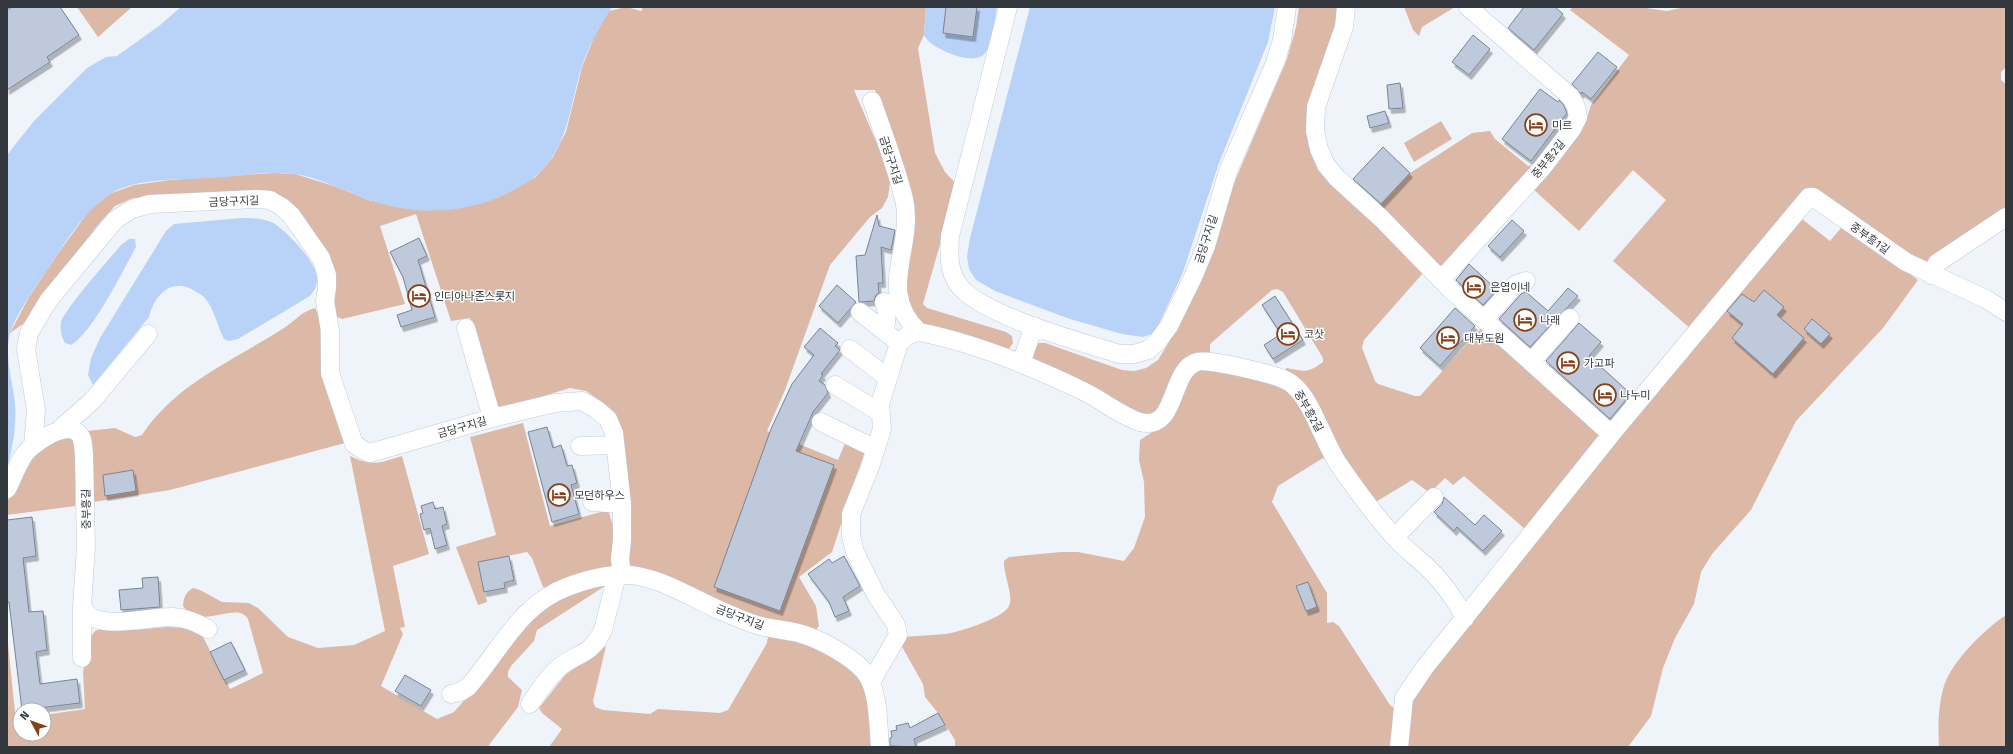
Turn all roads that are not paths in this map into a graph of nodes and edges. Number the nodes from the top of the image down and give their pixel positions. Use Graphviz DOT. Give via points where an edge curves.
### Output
graph roads {
  1 [pos="1008,7"];
  2 [pos="1287,7"];
  3 [pos="1346,7"];
  4 [pos="1468,7"];
  5 [pos="872,101"];
  6 [pos="2006,217"];
  7 [pos="1931,275"];
  8 [pos="1441,280"];
  9 [pos="1526,282"];
  10 [pos="884,302"];
  11 [pos="860,312"];
  12 [pos="2006,312"];
  13 [pos="1570,318"];
  14 [pos="1484,320"];
  15 [pos="1034,326"];
  16 [pos="466,328"];
  17 [pos="885,331"];
  18 [pos="919,332"];
  19 [pos="148,334"];
  20 [pos="899,343"];
  21 [pos="850,349"];
  22 [pos="1531,362"];
  23 [pos="1021,363"];
  24 [pos="888,378"];
  25 [pos="835,385"];
  26 [pos="881,413"];
  27 [pos="492,418"];
  28 [pos="821,422"];
  29 [pos="60,429"];
  30 [pos="1611,434"];
  31 [pos="615,445"];
  32 [pos="33,446"];
  33 [pos="580,446"];
  34 [pos="876,449"];
  35 [pos="7,488"];
  36 [pos="1434,497"];
  37 [pos="592,502"];
  38 [pos="622,504"];
  39 [pos="1395,537"];
  40 [pos="619,575"];
  41 [pos="82,606"];
  42 [pos="1465,618"];
  43 [pos="208,629"];
  44 [pos="82,658"];
  45 [pos="871,682"];
  46 [pos="451,694"];
  47 [pos="530,704"];
  48 [pos="880,747"];
  49 [pos="1399,747"];
  1 -- 15 [label="lane, 금당구지길" via="950,236 949,262 958,284 975,300"];
  2 -- 15 [label="lane, 금당구지길" via="1276,63 1228,171 1206,246 1169,326 1158,342 1148,350 1134,354 1119,354"];
  3 -- 8 [label="lane" via="1344,27 1316,107 1315,131 1319,149 1326,165 1337,178 1382,219"];
  4 -- 8 [label="lane, 중부흥2길" via="1571,98 1578,117 1572,129 1542,168"];
  5 -- 18 [label="lane, 금당구지길" via="904,200 904,237 897,274 899,301 904,314"];
  6 -- 7 [label="lane" via="1937,263"];
  7 -- 12 [label="lane, 중부흥1길" via="1986,299"];
  7 -- 30 [label="lane, 중부흥1길" via="1890,253 1809,197"];
  8 -- 14 [label="lane"];
  9 -- 14 [label="lane" via="1515,285"];
  10 -- 17 [label="lane" via="887,312"];
  11 -- 17 [label="lane"];
  13 -- 22 [label="lane"];
  14 -- 22 [label="lane"];
  15 -- 23 [label="lane"];
  16 -- 27 [label="lane, 금당구지길"];
  17 -- 20 [label="lane"];
  18 -- 20 [label="lane" via="908,335"];
  18 -- 23 [label="lane"];
  19 -- 29 [label="lane" via="92,401"];
  20 -- 24 [label="lane"];
  21 -- 24 [label="lane"];
  22 -- 30 [label="lane"];
  23 -- 39 [label="lane, 중부흥2길" via="1085,392 1139,421 1151,423 1162,418 1186,368 1197,362 1211,361 1285,380 1296,387 1335,460"];
  24 -- 26 [label="lane" via="880,404"];
  25 -- 26 [label="lane"];
  26 -- 34 [label="lane" via="882,429"];
  27 -- 31 [label="lane, 금당구지길" via="555,403 582,401 608,419 614,433"];
  27 -- 32 [label="lane, 금당구지길" via="381,451 370,453 363,450 354,444 330,373 330,330 325,301 327,275 321,258 291,215 270,200 150,204 132,209 115,220 48,301 29,333 26,349 36,410"];
  28 -- 34 [label="lane"];
  29 -- 32 [label="lane"];
  29 -- 41 [label="lane, 중부흥길" via="77,431 83,440 86,547"];
  30 -- 42 [label="lane"];
  31 -- 33 [label="lane"];
  31 -- 38 [label="lane, 금당구지길"];
  32 -- 35 [label="lane" via="24,454"];
  34 -- 45 [label="lane" via="851,514 851,536 855,552 875,593 896,625 898,635"];
  36 -- 39 [label="lane"];
  37 -- 38 [label="lane"];
  38 -- 40 [label="lane, 금당구지길"];
  39 -- 42 [label="lane, 중부흥2길" via="1444,586"];
  40 -- 45 [label="lane, 금당구지길" via="655,580 759,626 804,634 823,642 855,663"];
  40 -- 46 [label="lane, 금당구지길" via="602,577 566,588 544,599 516,624 468,687"];
  40 -- 47 [label="lane, 금당구지길" via="599,638 584,654 554,672"];
  41 -- 43 [label="lane" via="87,614 97,619 114,622 171,617 194,622"];
  41 -- 44 [label="lane, 중부흥길"];
  42 -- 49 [label="lane" via="1425,667 1404,698"];
  45 -- 48 [label="lane, 금당구지길"];
}
